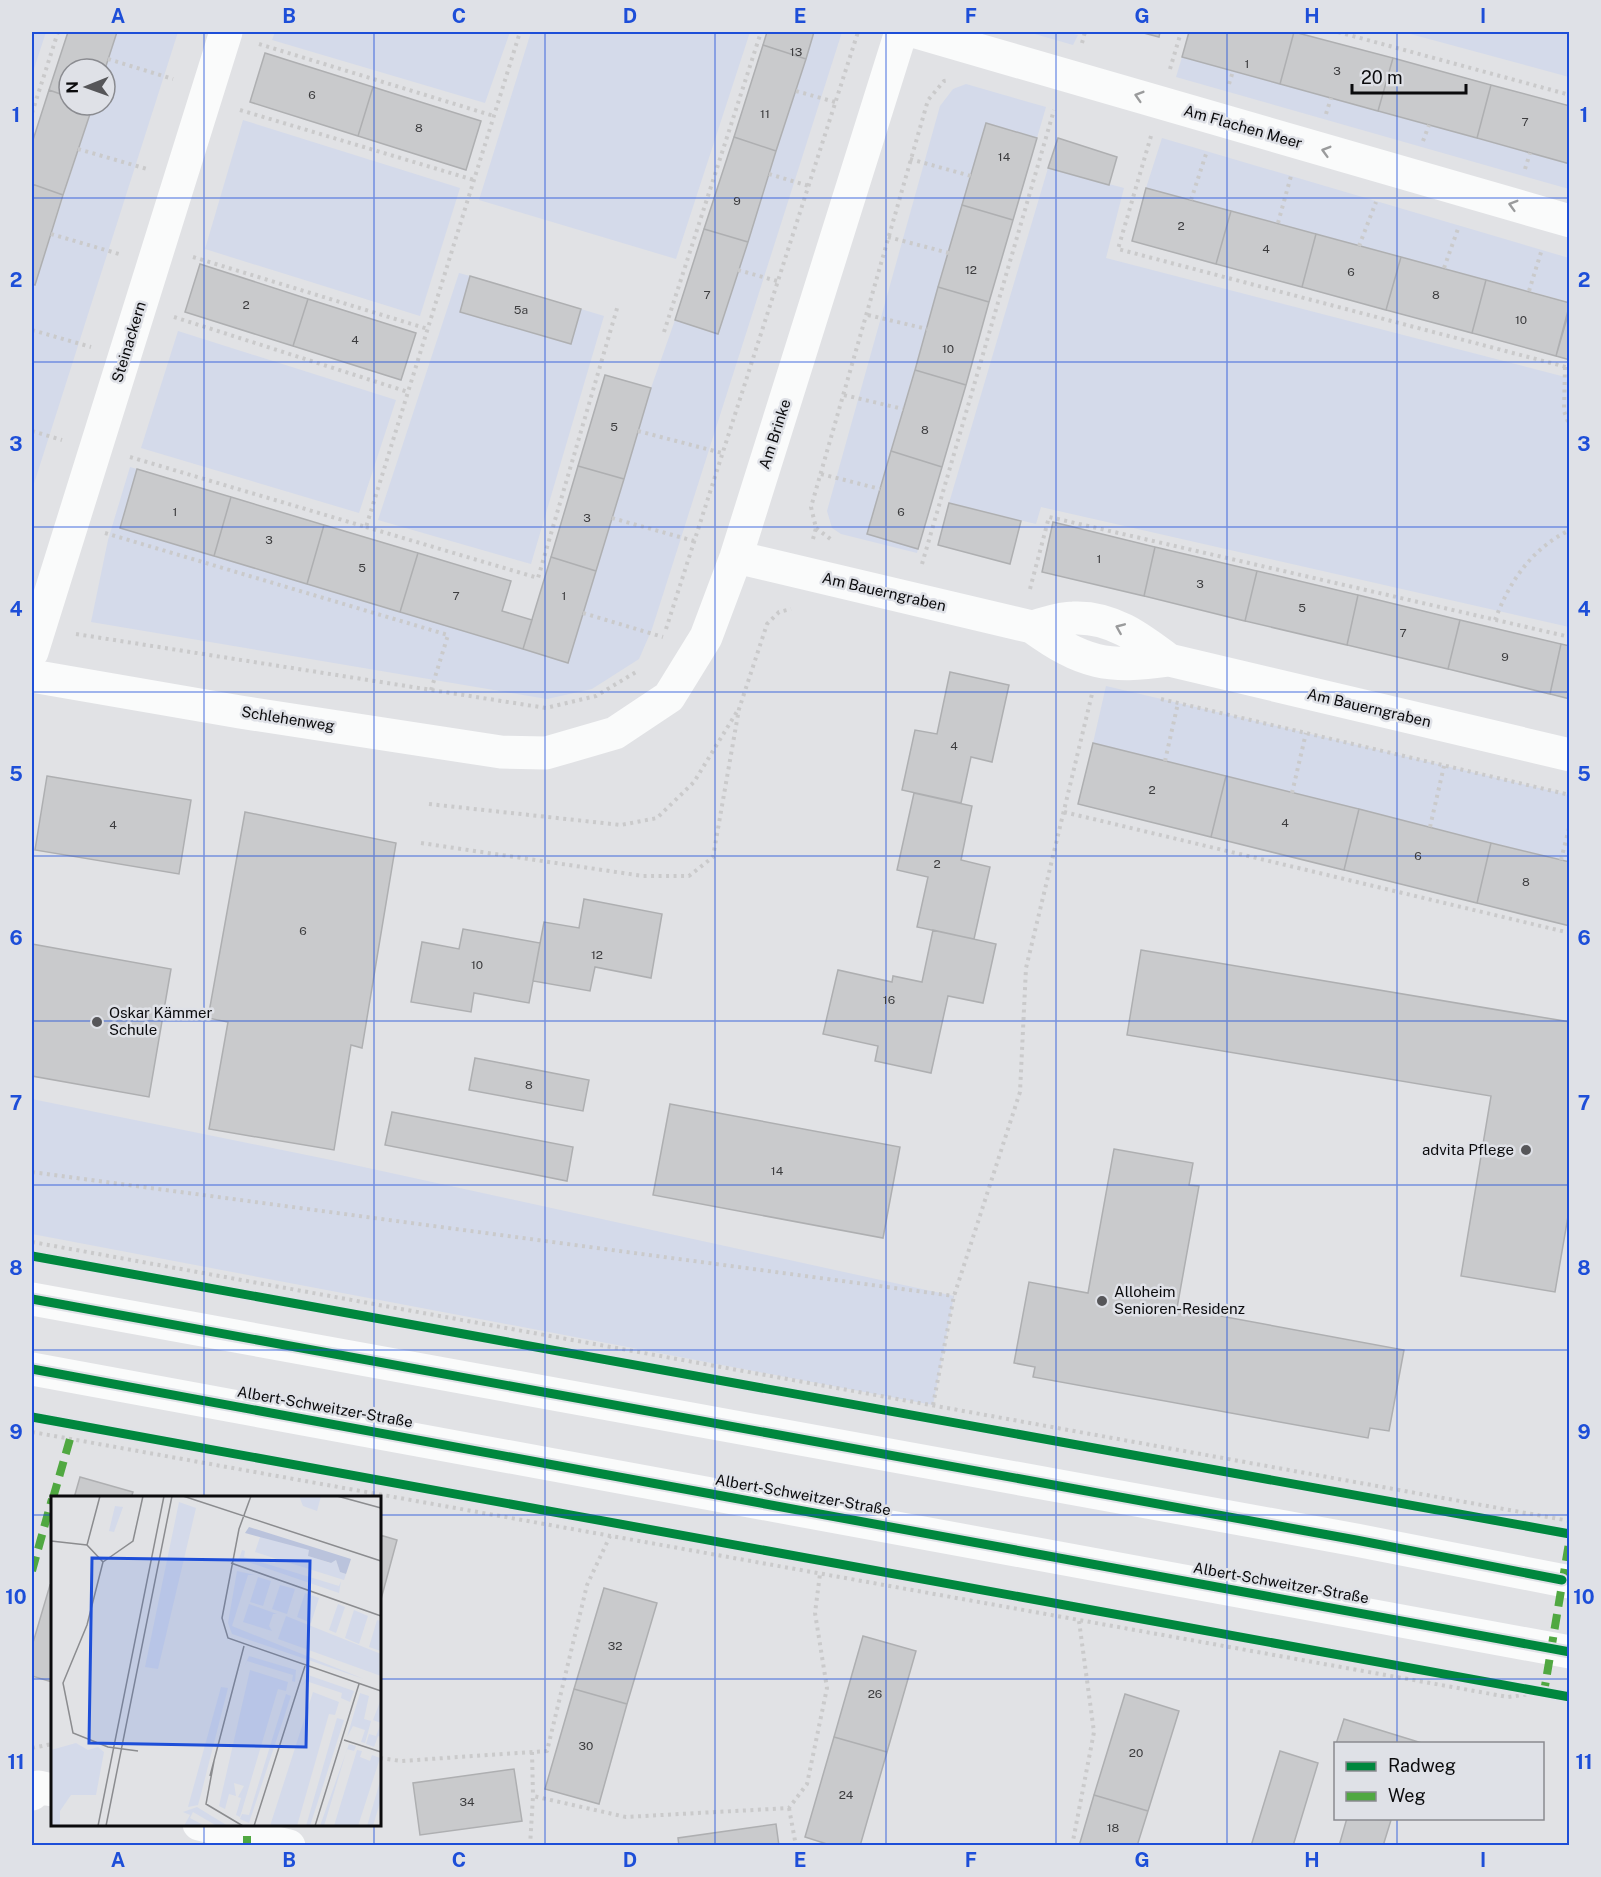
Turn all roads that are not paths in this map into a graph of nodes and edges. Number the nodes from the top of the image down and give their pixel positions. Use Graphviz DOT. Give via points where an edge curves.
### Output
graph roads {
  1 [pos="226,32"];
  2 [pos="901,32"];
  3 [pos="916,32"];
  4 [pos="1569,221"];
  5 [pos="736,557"];
  6 [pos="32,652"];
  7 [pos="32,676"];
  8 [pos="546,753"];
  9 [pos="1569,755"];
  10 [pos="32,1299"];
  11 [pos="32,1369"];
  12 [pos="1569,1582"];
  13 [pos="1569,1652"];
  14 [pos="208,1826"];
  15 [pos="289,1845"];
  1 -- 6 [label="street, Steinackern"];
  2 -- 5 [label="street, Am Brinke"];
  4 -- 3 [label="street, Am Flachen Meer, one-way"];
  5 -- 8 [label="street, Am Brinke" via="706,637 669,697 615,734"];
  5 -- 9 [label="street, Am Bauerngraben" via="1032,627 1072,618 1118,626 1169,660"];
  7 -- 8 [label="street, Schlehenweg" via="501,752"];
  10 -- 12 [label="street"];
  11 -- 13 [label="street, Albert-Schweitzer-Straße"];
  14 -- 15 [label="street"];
}
